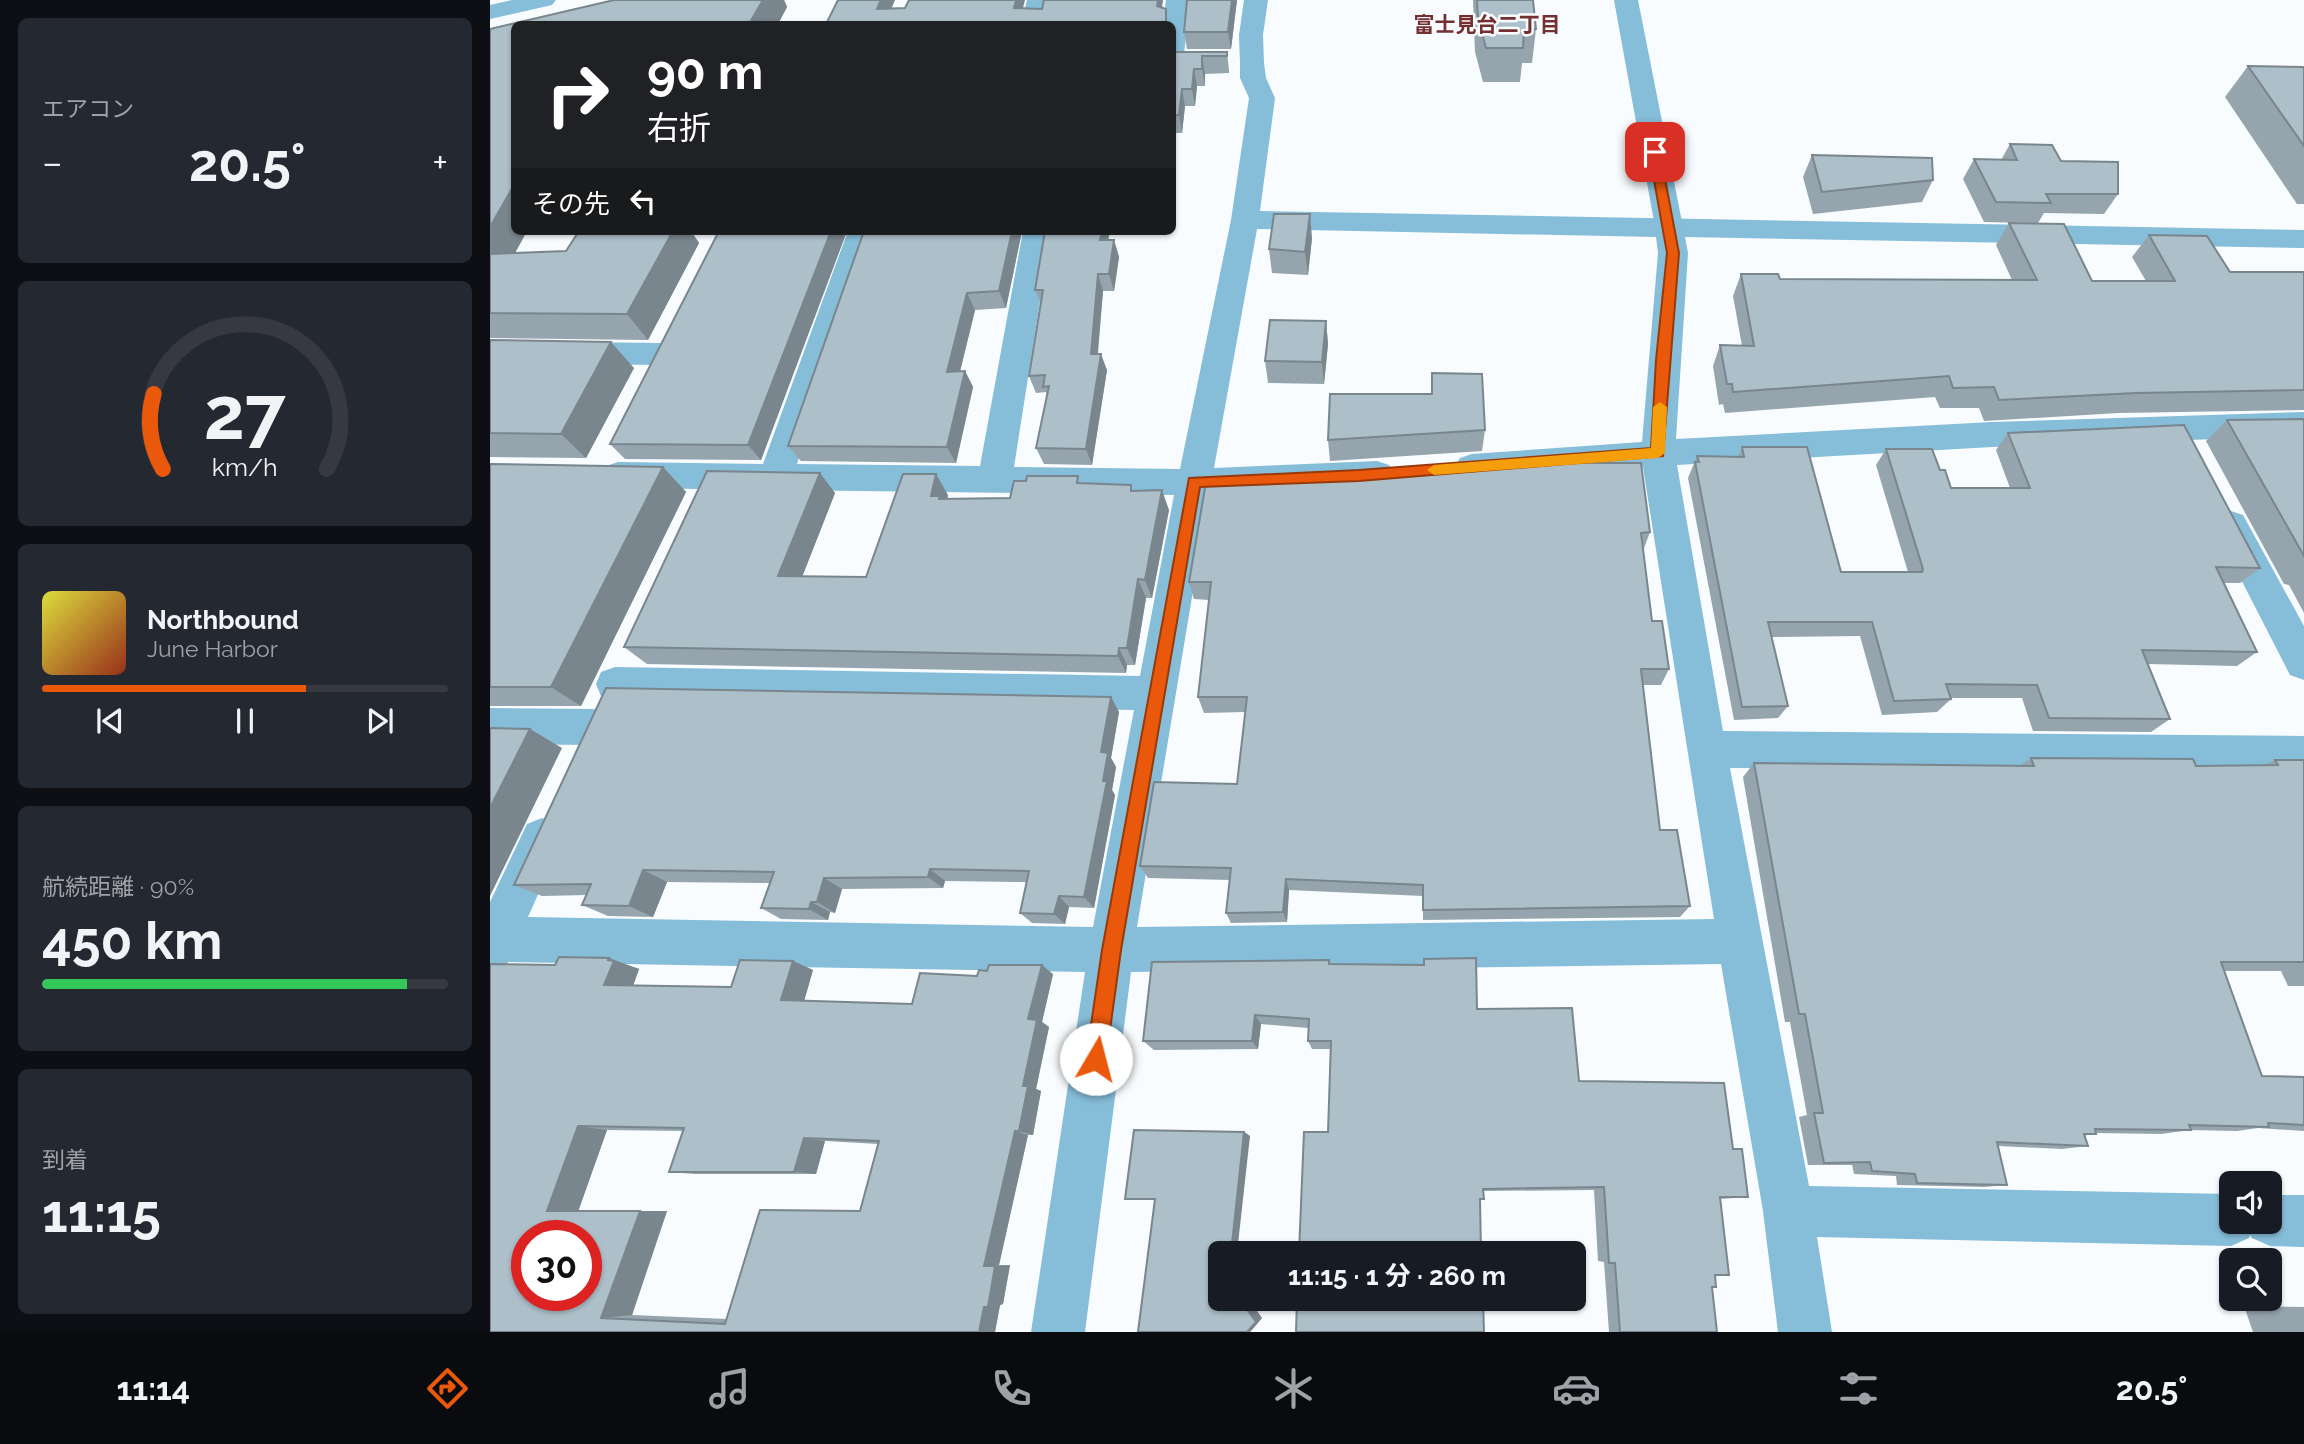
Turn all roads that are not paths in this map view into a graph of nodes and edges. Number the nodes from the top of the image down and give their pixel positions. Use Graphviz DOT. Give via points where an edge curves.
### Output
graph roads {
  1 [pos="544,0"];
  2 [pos="1039,0"];
  3 [pos="1178,0"];
  4 [pos="1255,0"];
  5 [pos="1626,0"];
  6 [pos="490,12"];
  7 [pos="1034,21"];
  8 [pos="1176,21"];
  9 [pos="1225,59"];
  10 [pos="1251,59"];
  11 [pos="1176,60"];
  12 [pos="1199,60"];
  13 [pos="1245,220"];
  14 [pos="1670,227"];
  15 [pos="861,235"];
  16 [pos="1036,235"];
  17 [pos="2304,239"];
  18 [pos="490,352"];
  19 [pos="660,354"];
  20 [pos="2304,424"];
  21 [pos="2179,427"];
  22 [pos="1658,453"];
  23 [pos="2198,462"];
  24 [pos="597,466"];
  25 [pos="713,476"];
  26 [pos="776,476"];
  27 [pos="995,479"];
  28 [pos="1194,482"];
  29 [pos="2217,498"];
  30 [pos="696,512"];
  31 [pos="633,648"];
  32 [pos="2304,663"];
  33 [pos="615,684"];
  34 [pos="1158,693"];
  35 [pos="490,726"];
  36 [pos="593,727"];
  37 [pos="1706,749"];
  38 [pos="2304,754"];
  39 [pos="576,765"];
  40 [pos="559,802"];
  41 [pos="1741,942"];
  42 [pos="492,943"];
  43 [pos="1111,950"];
  44 [pos="1788,1211"];
  45 [pos="2219,1220"];
  46 [pos="2282,1220"];
  47 [pos="2304,1221"];
  48 [pos="1058,1332"];
  49 [pos="1805,1332"];
  1 -- 6 [label="street"];
  2 -- 7 [label="street"];
  3 -- 8 [label="street"];
  4 -- 10 [label="street"];
  5 -- 14 [label="street"];
  9 -- 10 [label="street"];
  10 -- 13 [label="street" via="1262,98"];
  11 -- 12 [label="street"];
  13 -- 14 [label="street"];
  13 -- 28 [label="street"];
  14 -- 17 [label="street"];
  14 -- 22 [label="street" via="1673,253"];
  15 -- 26 [label="street"];
  16 -- 27 [label="street"];
  18 -- 19 [label="street"];
  20 -- 21 [label="street"];
  21 -- 22 [label="street"];
  21 -- 23 [label="street"];
  22 -- 28 [label="street" via="1427,471"];
  22 -- 37 [label="street"];
  24 -- 25 [label="street"];
  25 -- 26 [label="street"];
  25 -- 30 [label="street"];
  26 -- 27 [label="street"];
  27 -- 28 [label="street"];
  28 -- 34 [label="street"];
  29 -- 32 [label="street"];
  31 -- 33 [label="street"];
  33 -- 34 [label="street"];
  33 -- 36 [label="street"];
  34 -- 43 [label="street"];
  35 -- 36 [label="street"];
  36 -- 39 [label="street"];
  37 -- 38 [label="street"];
  37 -- 41 [label="street"];
  40 -- 42 [label="street"];
  41 -- 43 [label="street"];
  41 -- 44 [label="street"];
  42 -- 43 [label="street"];
  43 -- 48 [label="street"];
  44 -- 45 [label="street"];
  44 -- 49 [label="street"];
  46 -- 47 [label="street"];
}
